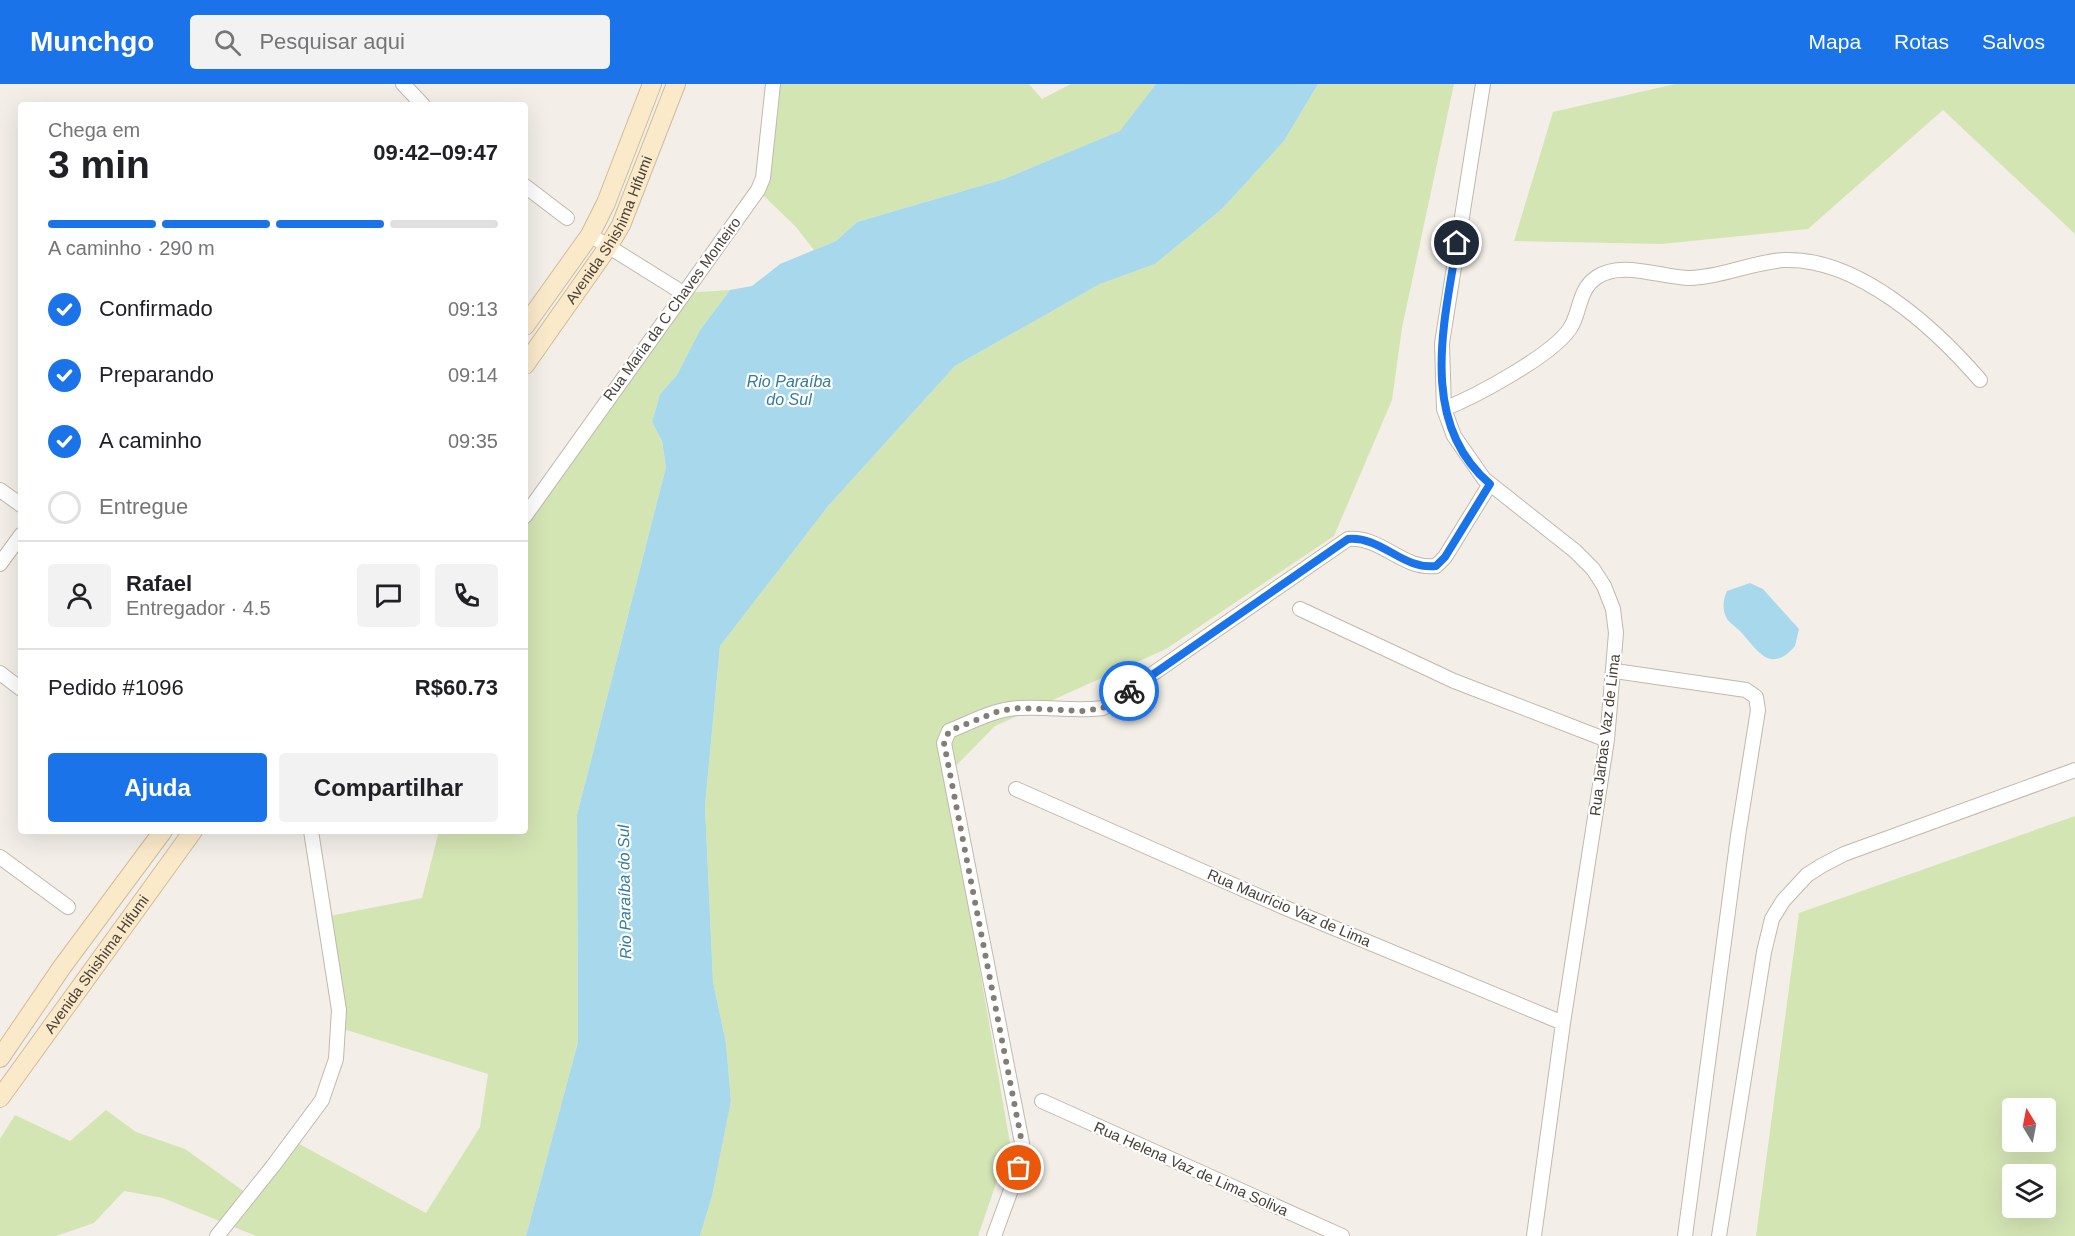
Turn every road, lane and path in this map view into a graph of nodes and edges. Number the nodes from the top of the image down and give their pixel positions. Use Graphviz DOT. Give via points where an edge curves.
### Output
graph roads {
  1 [pos="403,84"];
  2 [pos="652,84"];
  3 [pos="676,84"];
  4 [pos="773,84"];
  5 [pos="1483,84"];
  6 [pos="420,102"];
  7 [pos="528,188"];
  8 [pos="567,218"];
  9 [pos="590,235"];
  10 [pos="608,247"];
  11 [pos="683,293"];
  12 [pos="528,322"];
  13 [pos="528,361"];
  14 [pos="1980,380"];
  15 [pos="1444,409"];
  16 [pos="1490,484"];
  17 [pos="0,490"];
  18 [pos="18,503"];
  19 [pos="528,512"];
  20 [pos="18,539"];
  21 [pos="0,564"];
  22 [pos="1300,609"];
  23 [pos="1615,671"];
  24 [pos="0,673"];
  25 [pos="18,686"];
  26 [pos="1607,740"];
  27 [pos="2075,770"];
  28 [pos="1016,789"];
  29 [pos="162,834"];
  30 [pos="191,834"];
  31 [pos="310,834"];
  32 [pos="0,857"];
  33 [pos="68,907"];
  34 [pos="1563,1023"];
  35 [pos="0,1058"];
  36 [pos="0,1098"];
  37 [pos="1042,1101"];
  38 [pos="217,1236"];
  39 [pos="994,1236"];
  40 [pos="1342,1236"];
  41 [pos="1534,1236"];
  42 [pos="1684,1236"];
  43 [pos="1719,1236"];
  1 -- 6 [label="street"];
  2 -- 9 [label="street, Avenida Shishima Hifumi"];
  3 -- 10 [label="street, Avenida Shishima Hifumi" via="621,225"];
  4 -- 11 [label="street, Rua Maria da C Chaves Monteiro" via="763,178 758,190"];
  5 -- 15 [label="street, Rua Jarbas Vaz de Lima" via="1442,343"];
  7 -- 8 [label="street"];
  9 -- 10 [label="street"];
  9 -- 12 [label="street, Avenida Shishima Hifumi"];
  10 -- 11 [label="street"];
  10 -- 13 [label="street, Avenida Shishima Hifumi"];
  11 -- 19 [label="street, Rua Maria da C Chaves Monteiro"];
  14 -- 15 [label="street" via="1936,334 1865,283 1822,264 1785,260 1690,278 1621,270 1607,272 1589,283 1581,294 1572,324 1552,346 1474,397"];
  15 -- 16 [label="street, Rua Jarbas Vaz de Lima" via="1454,436"];
  16 -- 23 [label="street, Rua Jarbas Vaz de Lima" via="1593,569 1613,609"];
  16 -- 39 [label="street" via="1436,566 1421,568 1363,538 1348,539 1103,708 999,711 949,731 944,743 1022,1143 1019,1168"];
  17 -- 18 [label="street"];
  20 -- 21 [label="street"];
  22 -- 26 [label="street" via="1454,681"];
  23 -- 26 [label="street, Rua Jarbas Vaz de Lima"];
  23 -- 42 [label="street" via="1746,690 1756,698 1758,710"];
  24 -- 25 [label="street"];
  26 -- 34 [label="street, Rua Jarbas Vaz de Lima"];
  27 -- 43 [label="street" via="1844,854 1807,875 1783,901 1772,919 1764,952"];
  28 -- 34 [label="street, Rua Maurício Vaz de Lima" via="1281,906"];
  29 -- 35 [label="street, Avenida Shishima Hifumi" via="62,967"];
  30 -- 36 [label="street, Avenida Shishima Hifumi"];
  31 -- 38 [label="street" via="339,1010 336,1059 322,1100"];
  32 -- 33 [label="street"];
  34 -- 41 [label="street, Rua Jarbas Vaz de Lima"];
  37 -- 40 [label="street, Rua Helena Vaz de Lima Soliva"];
}
